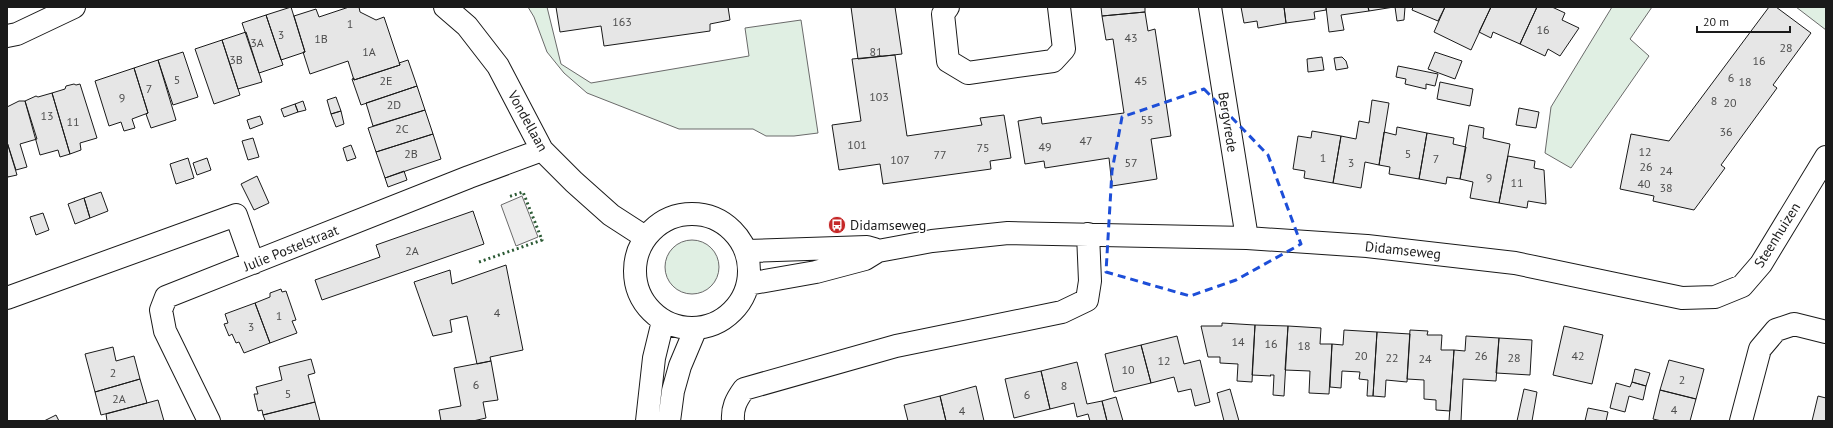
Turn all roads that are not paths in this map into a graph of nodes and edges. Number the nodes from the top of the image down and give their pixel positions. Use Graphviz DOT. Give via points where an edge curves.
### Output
graph roads {
  1 [pos="74,7"];
  2 [pos="445,7"];
  3 [pos="948,7"];
  4 [pos="1059,7"];
  5 [pos="1210,7"];
  6 [pos="7,36"];
  7 [pos="542,150"];
  8 [pos="1826,157"];
  9 [pos="1088,234"];
  10 [pos="645,237"];
  11 [pos="1247,238"];
  12 [pos="746,251"];
  13 [pos="878,251"];
  14 [pos="253,262"];
  15 [pos="748,284"];
  16 [pos="1715,297"];
  17 [pos="7,298"];
  18 [pos="663,321"];
  19 [pos="696,328"];
  20 [pos="1826,332"];
  21 [pos="209,421"];
  22 [pos="646,421"];
  23 [pos="669,421"];
  24 [pos="733,421"];
  25 [pos="1741,421"];
  1 -- 6 [label="street" via="17,34"];
  2 -- 7 [label="street, Vondellaan" via="467,26 498,66"];
  3 -- 4 [label="street" via="943,14 948,61 968,73 1053,61 1064,49"];
  5 -- 11 [label="street, Bergvrede"];
  7 -- 10 [label="street, Vondellaan" via="612,215"];
  7 -- 14 [label="street, Julie Postelstraat"];
  8 -- 16 [label="street, Steenhuizen" via="1761,264 1742,286"];
  9 -- 11 [label="street, Didamseweg"];
  9 -- 13 [label="street, Didamseweg" via="1008,232 932,241"];
  9 -- 24 [label="street" via="1090,281 1087,300 1062,312 896,346 755,385 744,389 737,399"];
  10 -- 12 [label="street" via="669,218 684,213 700,213 728,226 739,237"];
  10 -- 18 [label="street" via="636,259 636,283 651,311"];
  11 -- 16 [label="street, Didamseweg" via="1367,246 1514,263 1682,298"];
  12 -- 13 [label="street, Didamseweg" via="867,247"];
  12 -- 15 [label="street" via="749,262"];
  13 -- 15 [label="street, Didamseweg" via="865,259 830,268"];
  14 -- 17 [label="street" via="236,215"];
  14 -- 21 [label="street, Julie Postelstraat" via="166,298 161,310 165,331"];
  15 -- 19 [label="street" via="744,296 729,315 719,322"];
  18 -- 19 [label="street" via="684,328"];
  18 -- 22 [label="street" via="654,358"];
  19 -- 23 [label="street" via="680,366"];
  20 -- 25 [label="street" via="1794,324 1776,330 1760,349"];
}
